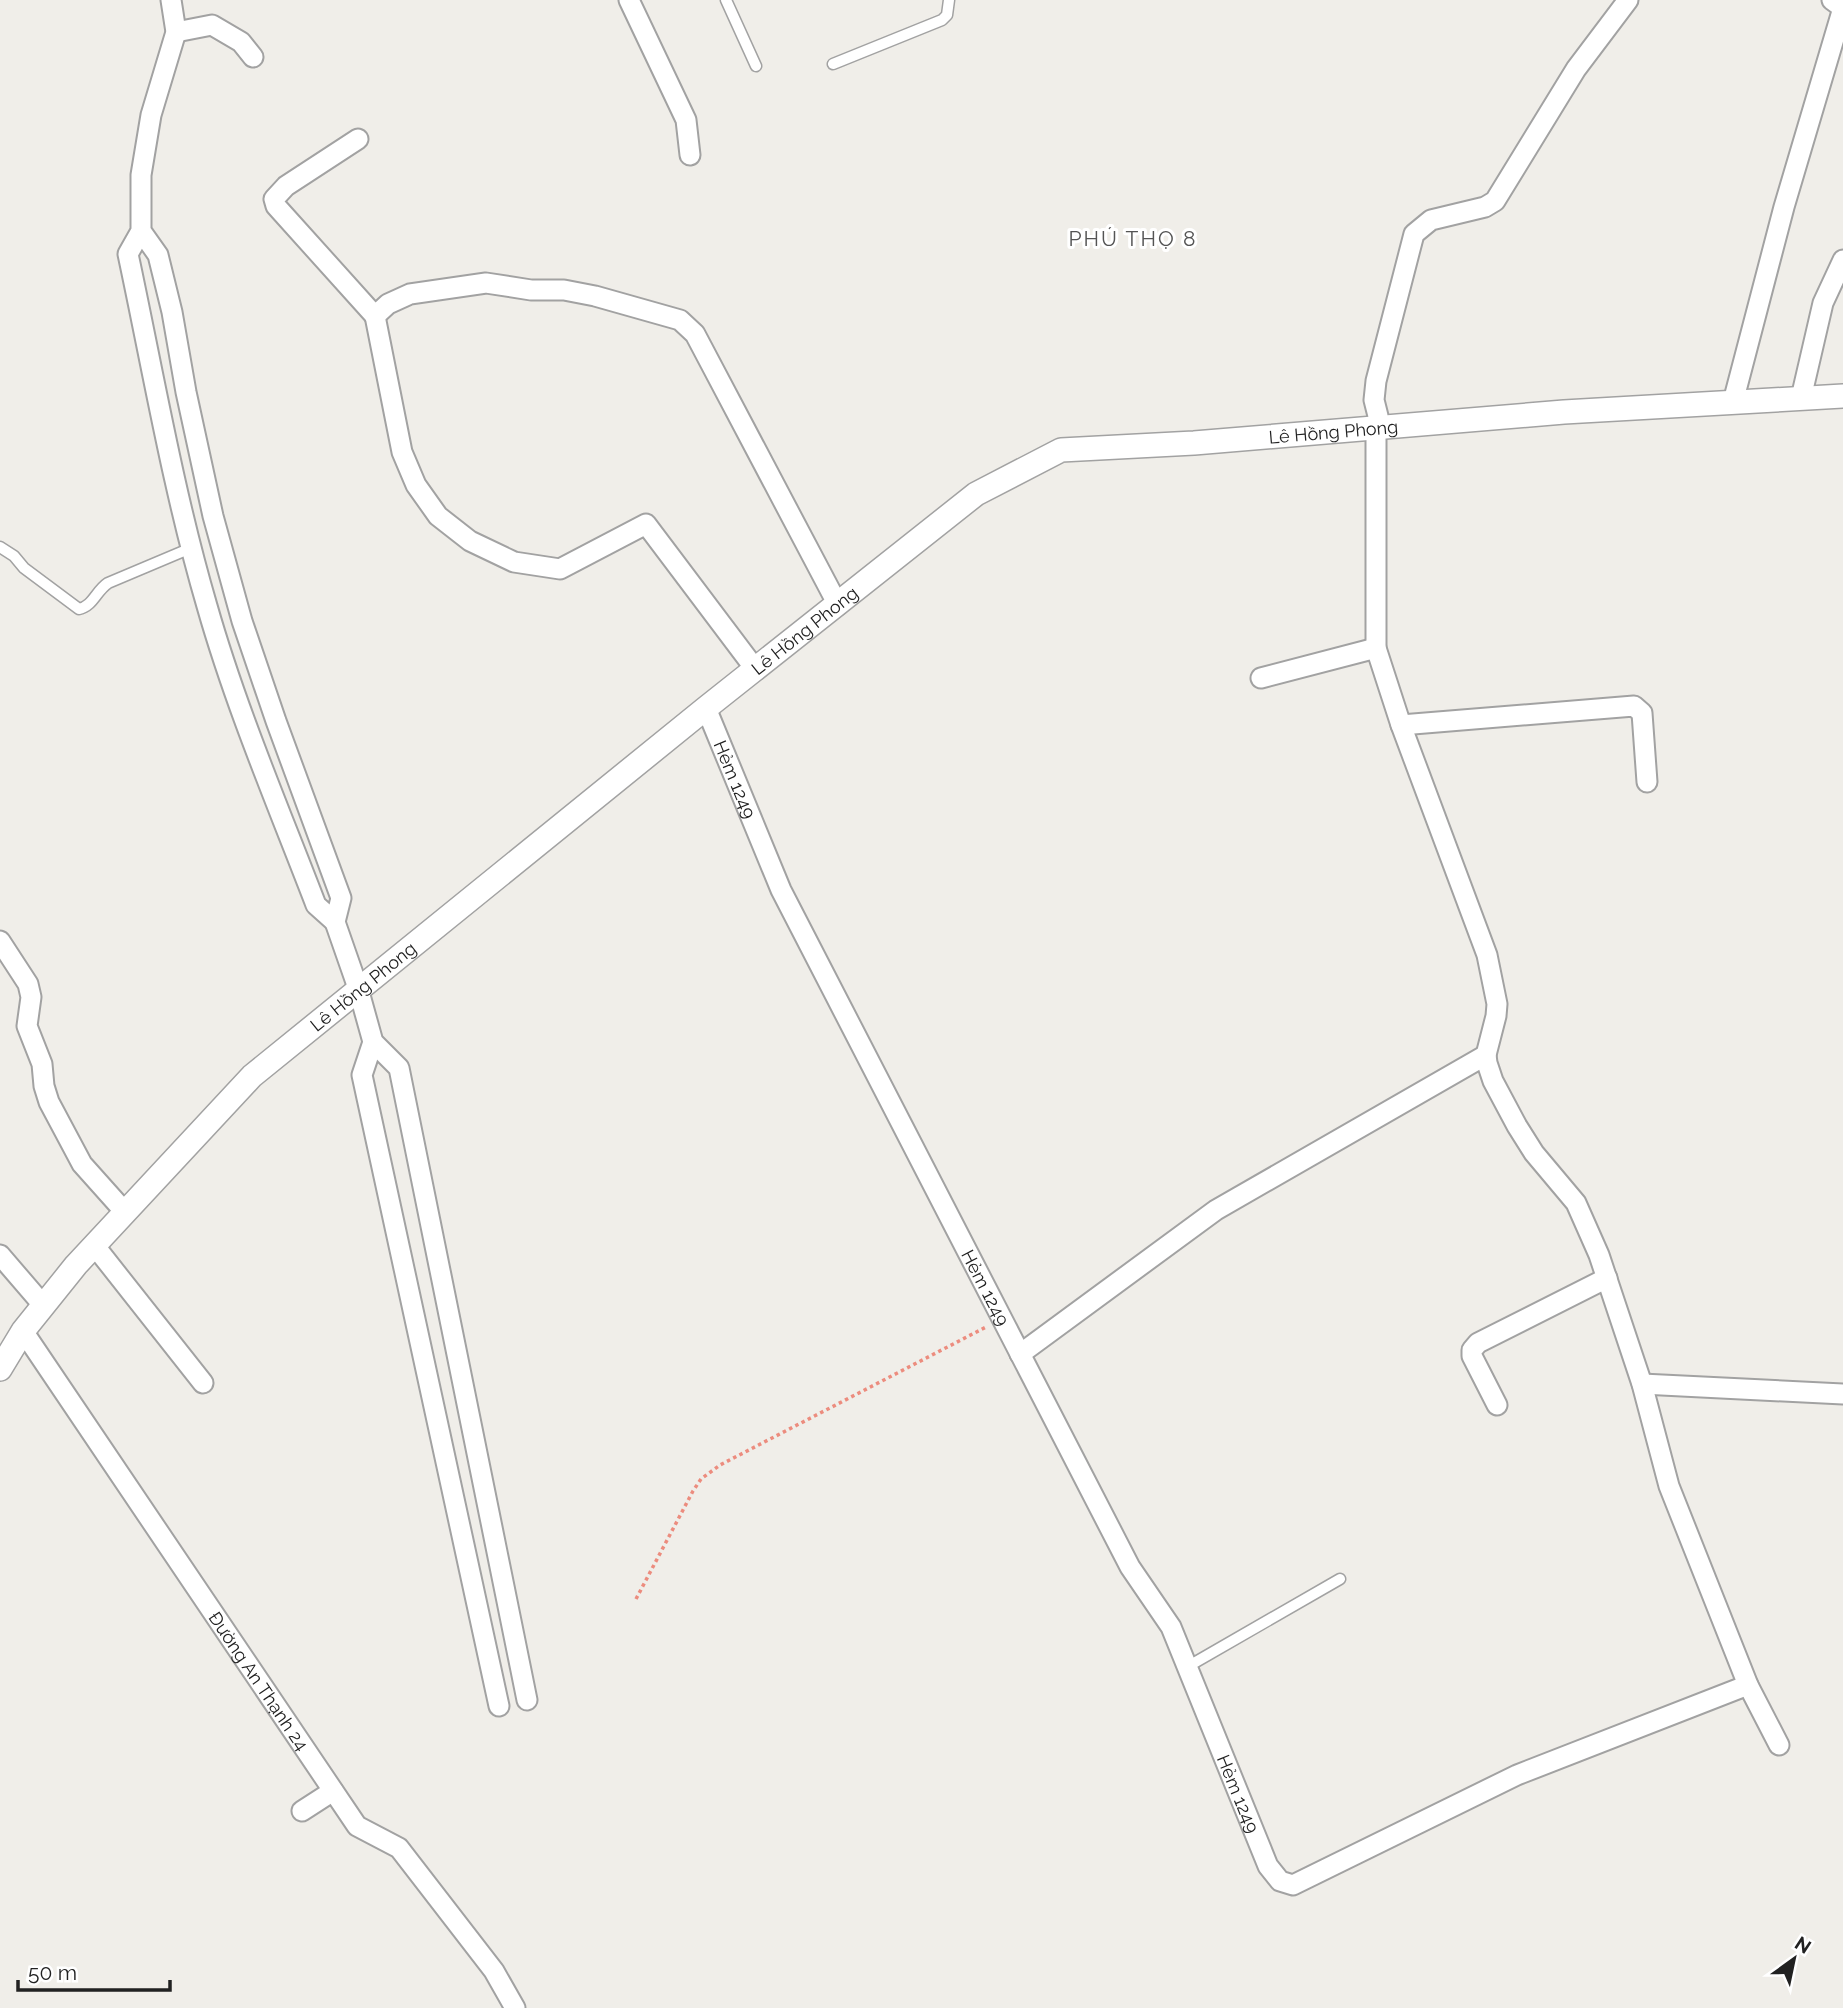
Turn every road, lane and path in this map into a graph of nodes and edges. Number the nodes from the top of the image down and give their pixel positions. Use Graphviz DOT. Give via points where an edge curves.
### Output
graph roads {
  1 [pos="171,0"];
  2 [pos="629,0"];
  3 [pos="726,0"];
  4 [pos="949,0"];
  5 [pos="1628,0"];
  6 [pos="1832,0"];
  7 [pos="176,33"];
  8 [pos="253,57"];
  9 [pos="834,64"];
  10 [pos="756,66"];
  11 [pos="358,139"];
  12 [pos="690,155"];
  13 [pos="141,231"];
  14 [pos="1843,260"];
  15 [pos="375,316"];
  16 [pos="1843,396"];
  17 [pos="1801,398"];
  18 [pos="1733,402"];
  19 [pos="1377,428"];
  20 [pos="219,538"];
  21 [pos="0,547"];
  22 [pos="191,548"];
  23 [pos="838,605"];
  24 [pos="1376,648"];
  25 [pos="756,670"];
  26 [pos="1261,678"];
  27 [pos="706,708"];
  28 [pos="1401,725"];
  29 [pos="1647,782"];
  30 [pos="335,922"];
  31 [pos="0,941"];
  32 [pos="358,988"];
  33 [pos="373,1042"];
  34 [pos="1486,1055"];
  35 [pos="124,1210"];
  36 [pos="94,1245"];
  37 [pos="0,1255"];
  38 [pos="1607,1278"];
  39 [pos="43,1305"];
  40 [pos="1002,1318"];
  41 [pos="23,1331"];
  42 [pos="1020,1354"];
  43 [pos="0,1370"];
  44 [pos="203,1383"];
  45 [pos="1642,1384"];
  46 [pos="1843,1394"];
  47 [pos="1497,1405"];
  48 [pos="468,1407"];
  49 [pos="436,1416"];
  50 [pos="1340,1579"];
  51 [pos="636,1599"];
  52 [pos="1187,1667"];
  53 [pos="1748,1685"];
  54 [pos="527,1700"];
  55 [pos="499,1706"];
  56 [pos="1779,1745"];
  57 [pos="333,1791"];
  58 [pos="302,1811"];
  59 [pos="515,2008"];
  1 -- 7 [label="street"];
  2 -- 12 [label="street" via="686,120"];
  3 -- 10 [label="lane"];
  4 -- 9 [label="lane" via="942,20"];
  5 -- 19 [label="street" via="1576,69 1495,201 1431,220 1414,234 1376,381"];
  6 -- 18 [label="street" via="1843,8"];
  7 -- 8 [label="street" via="212,24 241,42"];
  7 -- 13 [label="street" via="149,127 141,175"];
  11 -- 15 [label="street" via="286,186 274,199 275,206"];
  13 -- 20 [label="street" via="158,255"];
  13 -- 22 [label="street" via="128,254"];
  14 -- 17 [label="street" via="1823,303"];
  15 -- 23 [label="street" via="410,294 486,284 564,290 680,320 695,334"];
  15 -- 25 [label="street" via="402,453 416,485 438,516 470,541 514,562 560,569 646,524"];
  16 -- 17 [label="street, Lê Hồng Phong"];
  17 -- 18 [label="street, Lê Hồng Phong"];
  18 -- 19 [label="street, Lê Hồng Phong"];
  19 -- 23 [label="street, Lê Hồng Phong" via="1062,450 976,494"];
  19 -- 24 [label="street"];
  20 -- 22 [label="street"];
  20 -- 30 [label="street" via="242,621 341,898"];
  21 -- 22 [label="lane" via="79,609 108,583"];
  22 -- 30 [label="street" via="241,708 316,905"];
  23 -- 25 [label="street, Lê Hồng Phong"];
  24 -- 26 [label="street"];
  24 -- 28 [label="street"];
  25 -- 27 [label="street, Lê Hồng Phong"];
  27 -- 32 [label="street, Lê Hồng Phong"];
  27 -- 40 [label="street, Hẻm 1249" via="781,890"];
  28 -- 29 [label="street" via="1634,706 1642,713"];
  28 -- 34 [label="street" via="1487,955 1497,1004"];
  30 -- 32 [label="street"];
  31 -- 35 [label="street" via="28,984 27,1027 43,1064 49,1102 82,1164"];
  32 -- 33 [label="street"];
  32 -- 35 [label="street, Lê Hồng Phong" via="252,1076"];
  33 -- 48 [label="street" via="399,1068"];
  33 -- 49 [label="street" via="362,1075"];
  34 -- 38 [label="street" via="1493,1081 1517,1126 1576,1203"];
  34 -- 42 [label="street" via="1216,1210"];
  35 -- 36 [label="street, Lê Hồng Phong"];
  36 -- 39 [label="street, Lê Hồng Phong"];
  36 -- 44 [label="street"];
  37 -- 39 [label="street"];
  38 -- 45 [label="street"];
  38 -- 47 [label="street" via="1478,1343 1472,1356"];
  39 -- 41 [label="street, Lê Hồng Phong"];
  40 -- 42 [label="street, Hẻm 1249"];
  40 -- 51 [label="path" via="720,1465 693,1491"];
  41 -- 43 [label="street, Lê Hồng Phong"];
  41 -- 57 [label="street, Đường An Thạnh 24"];
  42 -- 52 [label="street, Hẻm 1249" via="1130,1567 1171,1627"];
  45 -- 46 [label="street"];
  45 -- 53 [label="street" via="1669,1486"];
  48 -- 49 [label="street"];
  48 -- 54 [label="street"];
  49 -- 55 [label="street"];
  50 -- 52 [label="lane"];
  52 -- 53 [label="street, Hẻm 1249" via="1268,1866 1280,1881 1293,1885 1517,1775"];
  53 -- 56 [label="street"];
  57 -- 58 [label="street"];
  57 -- 59 [label="street, Đường An Thạnh 24" via="357,1826 399,1848 494,1970"];
}
